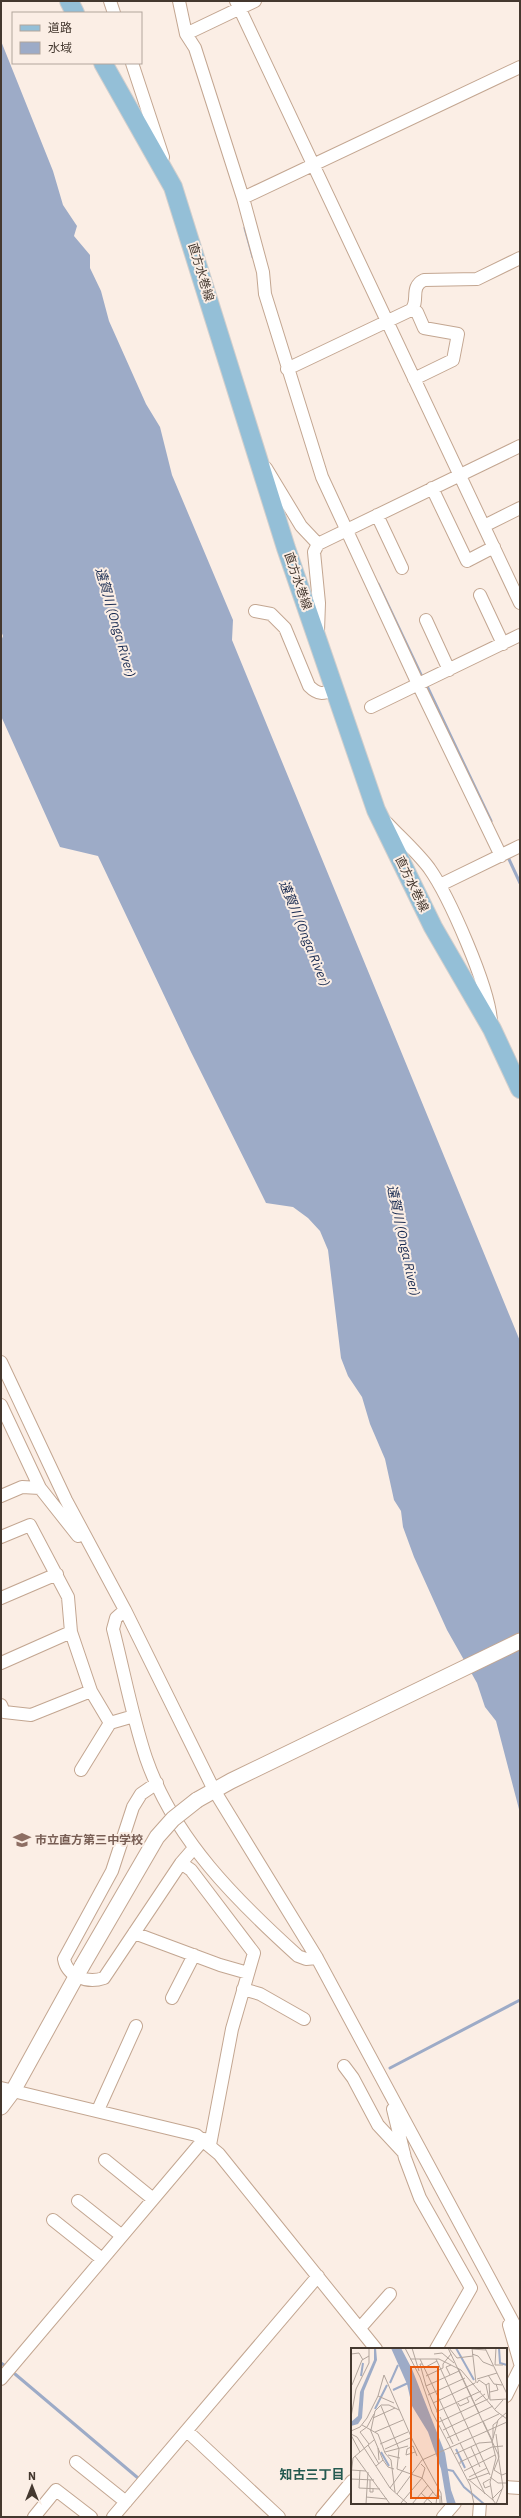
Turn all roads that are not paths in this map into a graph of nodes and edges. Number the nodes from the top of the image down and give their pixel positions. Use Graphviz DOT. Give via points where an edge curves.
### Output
graph roads {
  1 [pos="69,1"];
  2 [pos="110,1"];
  3 [pos="179,1"];
  4 [pos="255,1"];
  5 [pos="237,7"];
  6 [pos="74,12"];
  7 [pos="114,12"];
  8 [pos="186,34"];
  9 [pos="105,64"];
  10 [pos="132,64"];
  11 [pos="520,67"];
  12 [pos="311,166"];
  13 [pos="173,187"];
  14 [pos="243,198"];
  15 [pos="520,258"];
  16 [pos="411,310"];
  17 [pos="386,324"];
  18 [pos="290,367"];
  19 [pos="414,379"];
  20 [pos="520,446"];
  21 [pos="259,457"];
  22 [pos="458,476"];
  23 [pos="432,488"];
  24 [pos="520,508"];
  25 [pos="377,515"];
  26 [pos="484,526"];
  27 [pos="346,531"];
  28 [pos="318,544"];
  29 [pos="492,548"];
  30 [pos="402,568"];
  31 [pos="480,595"];
  32 [pos="520,603"];
  33 [pos="256,611"];
  34 [pos="426,620"];
  35 [pos="520,636"];
  36 [pos="318,638"];
  37 [pos="503,644"];
  38 [pos="449,670"];
  39 [pos="423,682"];
  40 [pos="334,690"];
  41 [pos="371,707"];
  42 [pos="376,810"];
  43 [pos="520,846"];
  44 [pos="504,854"];
  45 [pos="440,885"];
  46 [pos="492,1029"];
  47 [pos="520,1089"];
  48 [pos="1,1362"];
  49 [pos="1,1405"];
  50 [pos="40,1488"];
  51 [pos="1,1496"];
  52 [pos="1,1537"];
  53 [pos="96,1560"];
  54 [pos="57,1574"];
  55 [pos="1,1598"];
  56 [pos="125,1610"];
  57 [pos="71,1632"];
  58 [pos="520,1641"];
  59 [pos="1,1663"];
  60 [pos="91,1691"];
  61 [pos="1,1705"];
  62 [pos="134,1716"];
  63 [pos="110,1723"];
  64 [pos="81,1770"];
  65 [pos="156,1783"];
  66 [pos="214,1790"];
  67 [pos="194,1848"];
  68 [pos="181,1863"];
  69 [pos="134,1933"];
  70 [pos="194,1955"];
  71 [pos="317,1958"];
  72 [pos="80,1971"];
  73 [pos="248,1973"];
  74 [pos="243,1989"];
  75 [pos="172,1998"];
  76 [pos="304,2019"];
  77 [pos="136,2026"];
  78 [pos="344,2066"];
  79 [pos="7,2090"];
  80 [pos="391,2095"];
  81 [pos="1,2107"];
  82 [pos="98,2110"];
  83 [pos="207,2142"];
  84 [pos="404,2153"];
  85 [pos="104,2160"];
  86 [pos="153,2199"];
  87 [pos="78,2201"];
  88 [pos="53,2220"];
  89 [pos="122,2236"];
  90 [pos="102,2259"];
  91 [pos="318,2276"];
  92 [pos="390,2294"];
  93 [pos="506,2310"];
  94 [pos="360,2328"];
  95 [pos="520,2335"];
  96 [pos="375,2348"];
  97 [pos="437,2348"];
  98 [pos="520,2363"];
  99 [pos="520,2368"];
  100 [pos="1,2379"];
  101 [pos="507,2394"];
  102 [pos="187,2431"];
  103 [pos="76,2462"];
  104 [pos="351,2482"];
  105 [pos="507,2487"];
  106 [pos="520,2488"];
  107 [pos="126,2502"];
  108 [pos="454,2504"];
  109 [pos="480,2504"];
  110 [pos="34,2517"];
  111 [pos="91,2517"];
  112 [pos="113,2517"];
  113 [pos="279,2517"];
  114 [pos="322,2517"];
  115 [pos="443,2517"];
  116 [pos="479,2517"];
  1 -- 6 [label="main road"];
  2 -- 7 [label="street"];
  3 -- 8 [label="street"];
  4 -- 5 [label="street"];
  5 -- 8 [label="street"];
  5 -- 12 [label="street"];
  8 -- 14 [label="street" via="195,48"];
  9 -- 13 [label="main road, 直方水巻線"];
  10 -- 13 [label="street"];
  11 -- 12 [label="street"];
  12 -- 14 [label="street"];
  12 -- 17 [label="street"];
  13 -- 21 [label="main road, 直方水巻線"];
  14 -- 18 [label="street" via="263,272 265,294"];
  15 -- 16 [label="street" via="477,279 424,280 415,288 414,307"];
  16 -- 17 [label="street"];
  16 -- 19 [label="street" via="417,312 424,328 458,334 454,360"];
  17 -- 18 [label="street"];
  17 -- 19 [label="street"];
  18 -- 27 [label="street" via="322,477"];
  19 -- 22 [label="street"];
  20 -- 22 [label="street"];
  21 -- 28 [label="street" via="301,526"];
  21 -- 36 [label="main road, 直方水巻線" via="286,548"];
  22 -- 23 [label="street"];
  22 -- 26 [label="street"];
  23 -- 25 [label="street"];
  23 -- 29 [label="street" via="467,561"];
  24 -- 26 [label="street"];
  25 -- 27 [label="street"];
  25 -- 30 [label="street"];
  26 -- 29 [label="street"];
  27 -- 28 [label="street"];
  27 -- 39 [label="street"];
  28 -- 36 [label="street" via="314,552 319,603"];
  29 -- 32 [label="street"];
  31 -- 37 [label="street"];
  33 -- 40 [label="street" via="271,614 285,628 309,686 316,693 322,694"];
  34 -- 38 [label="street"];
  35 -- 37 [label="street"];
  36 -- 40 [label="main road, 直方水巻線"];
  37 -- 38 [label="street"];
  38 -- 39 [label="street"];
  39 -- 41 [label="street"];
  39 -- 44 [label="street"];
  40 -- 42 [label="main road, 直方水巻線"];
  42 -- 45 [label="street" via="428,867"];
  42 -- 46 [label="main road, 直方水巻線" via="433,927"];
  43 -- 44 [label="street"];
  44 -- 45 [label="street"];
  45 -- 46 [label="street" via="459,925 485,995"];
  46 -- 47 [label="main road, 直方水巻線"];
  48 -- 53 [label="street" via="29,1425"];
  49 -- 50 [label="street"];
  50 -- 51 [label="street" via="22,1487"];
  50 -- 53 [label="street"];
  52 -- 54 [label="street" via="30,1525"];
  53 -- 56 [label="street"];
  54 -- 55 [label="street"];
  54 -- 57 [label="street" via="68,1597"];
  56 -- 62 [label="street" via="116,1618 113,1629"];
  56 -- 66 [label="street"];
  57 -- 59 [label="street"];
  57 -- 60 [label="street"];
  58 -- 66 [label="street"];
  60 -- 61 [label="street" via="31,1715 4,1712"];
  60 -- 63 [label="street"];
  62 -- 63 [label="street"];
  62 -- 65 [label="street" via="146,1759"];
  63 -- 64 [label="street"];
  65 -- 67 [label="street"];
  65 -- 72 [label="street" via="141,1794 133,1808 112,1871 64,1958 65,1966 70,1973"];
  66 -- 71 [label="street"];
  66 -- 72 [label="street, bridge" via="173,1819 157,1836"];
  67 -- 68 [label="street"];
  67 -- 71 [label="street" via="248,1911 293,1951 306,1959"];
  68 -- 69 [label="street"];
  68 -- 73 [label="street" via="191,1870 254,1953"];
  69 -- 70 [label="street"];
  69 -- 72 [label="street" via="104,1978 90,1980"];
  70 -- 73 [label="street"];
  70 -- 75 [label="street"];
  71 -- 80 [label="street"];
  72 -- 79 [label="street"];
  73 -- 74 [label="street"];
  74 -- 76 [label="street" via="260,1994"];
  74 -- 83 [label="street"];
  77 -- 82 [label="street"];
  78 -- 84 [label="street" via="378,2125"];
  79 -- 81 [label="street"];
  79 -- 82 [label="street"];
  80 -- 84 [label="street"];
  80 -- 93 [label="street"];
  82 -- 83 [label="street" via="196,2134"];
  83 -- 86 [label="street"];
  83 -- 91 [label="street"];
  84 -- 97 [label="street" via="420,2198 470,2288"];
  85 -- 86 [label="street"];
  86 -- 89 [label="street"];
  87 -- 89 [label="street"];
  88 -- 90 [label="street"];
  89 -- 90 [label="street"];
  90 -- 100 [label="street"];
  91 -- 94 [label="street"];
  91 -- 102 [label="street"];
  92 -- 94 [label="street"];
  93 -- 95 [label="street"];
  93 -- 98 [label="street"];
  94 -- 96 [label="street"];
  99 -- 101 [label="street"];
  102 -- 107 [label="street"];
  102 -- 113 [label="street"];
  103 -- 107 [label="street"];
  104 -- 114 [label="street"];
  105 -- 106 [label="street"];
  107 -- 112 [label="street"];
  108 -- 115 [label="street"];
  109 -- 116 [label="street"];
  110 -- 111 [label="street" via="56,2490"];
}
